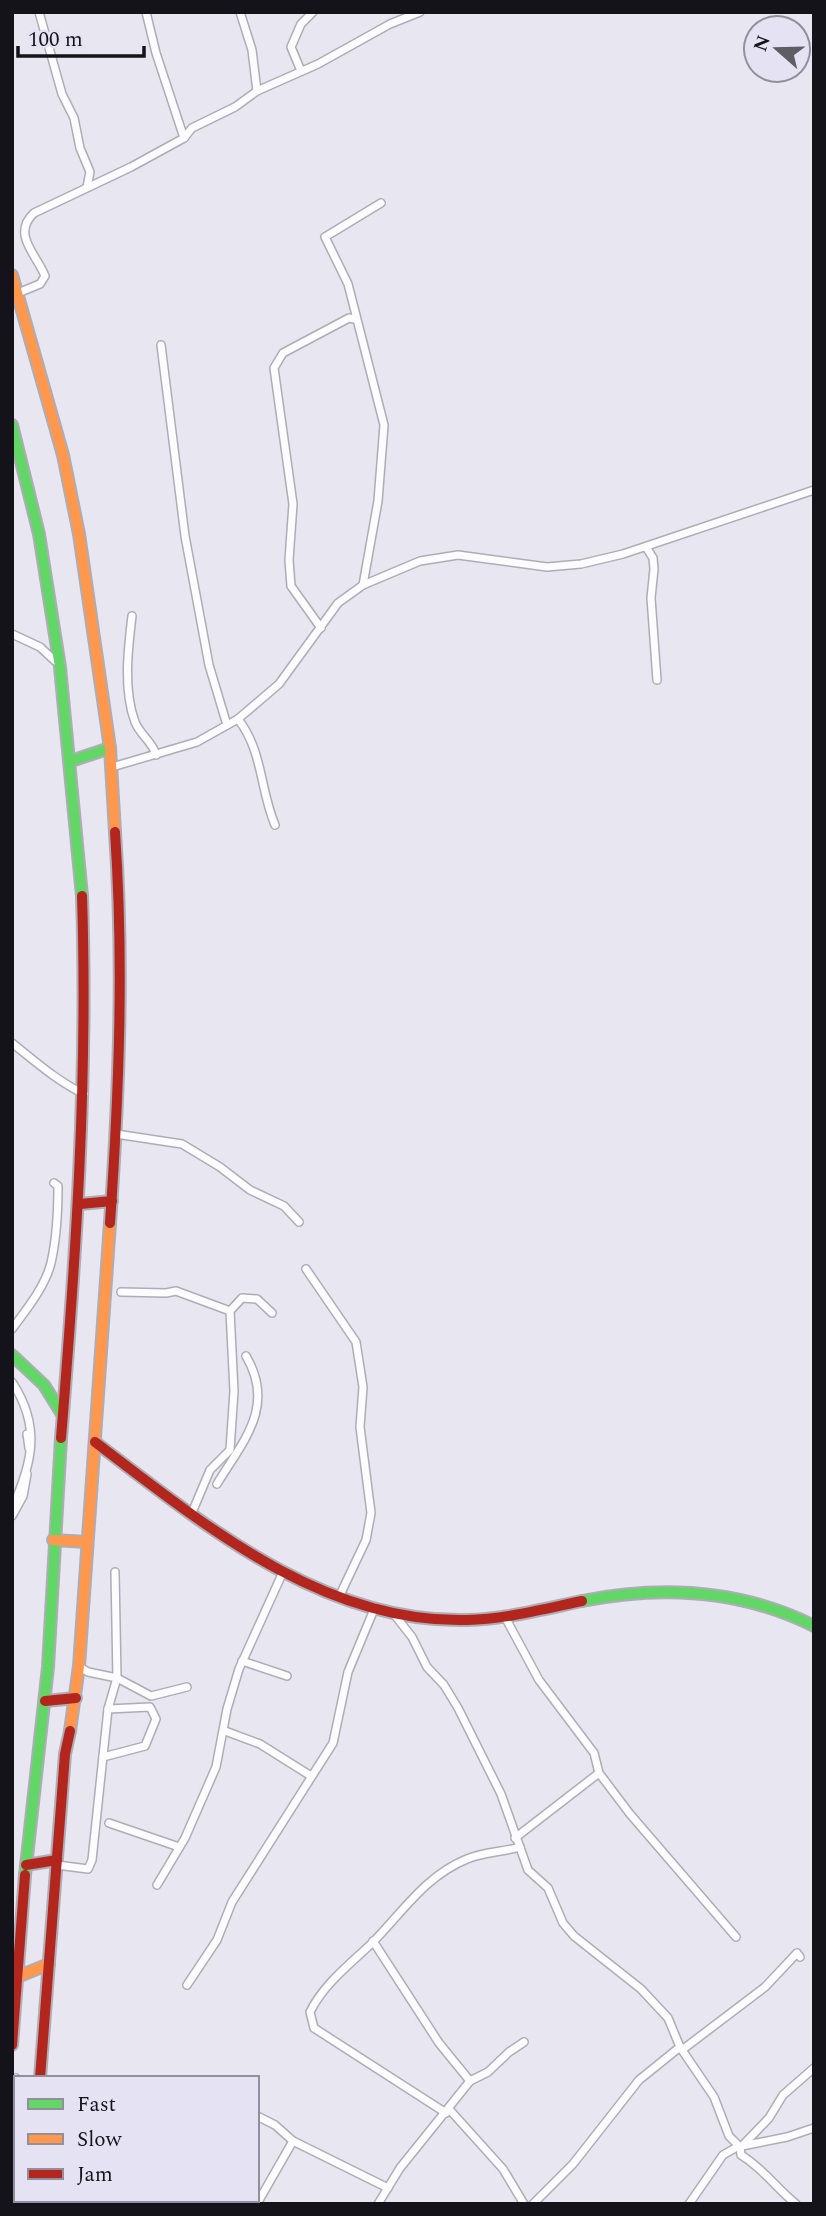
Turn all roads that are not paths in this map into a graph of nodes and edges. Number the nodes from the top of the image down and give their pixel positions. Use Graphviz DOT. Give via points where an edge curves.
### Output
graph roads {
  1 [pos="39,12"];
  2 [pos="146,12"];
  3 [pos="240,12"];
  4 [pos="313,12"];
  5 [pos="420,12"];
  6 [pos="301,71"];
  7 [pos="257,91"];
  8 [pos="184,138"];
  9 [pos="88,187"];
  10 [pos="381,203"];
  11 [pos="12,275"];
  12 [pos="18,293"];
  13 [pos="355,319"];
  14 [pos="161,345"];
  15 [pos="12,425"];
  16 [pos="814,490"];
  17 [pos="646,547"];
  18 [pos="363,585"];
  19 [pos="132,616"];
  20 [pos="321,628"];
  21 [pos="12,634"];
  22 [pos="57,644"];
  23 [pos="40,647"];
  24 [pos="60,667"];
  25 [pos="657,680"];
  26 [pos="238,719"];
  27 [pos="227,725"];
  28 [pos="110,748"];
  29 [pos="156,755"];
  30 [pos="71,761"];
  31 [pos="112,767"];
  32 [pos="275,825"];
  33 [pos="12,1043"];
  34 [pos="84,1094"];
  35 [pos="116,1135"];
  36 [pos="54,1183"];
  37 [pos="112,1201"];
  38 [pos="80,1204"];
  39 [pos="299,1222"];
  40 [pos="306,1269"];
  41 [pos="121,1292"];
  42 [pos="230,1311"];
  43 [pos="272,1313"];
  44 [pos="12,1329"];
  45 [pos="12,1355"];
  46 [pos="246,1356"];
  47 [pos="12,1382"];
  48 [pos="44,1385"];
  49 [pos="65,1388"];
  50 [pos="62,1414"];
  51 [pos="27,1434"];
  52 [pos="95,1442"];
  53 [pos="30,1454"];
  54 [pos="217,1484"];
  55 [pos="12,1508"];
  56 [pos="191,1515"];
  57 [pos="12,1516"];
  58 [pos="53,1540"];
  59 [pos="87,1542"];
  60 [pos="115,1572"];
  61 [pos="283,1572"];
  62 [pos="339,1597"];
  63 [pos="375,1607"];
  64 [pos="393,1612"];
  65 [pos="505,1616"];
  66 [pos="814,1626"];
  67 [pos="242,1661"];
  68 [pos="79,1666"];
  69 [pos="287,1676"];
  70 [pos="117,1678"];
  71 [pos="187,1687"];
  72 [pos="76,1698"];
  73 [pos="45,1701"];
  74 [pos="108,1709"];
  75 [pos="225,1731"];
  76 [pos="103,1757"];
  77 [pos="599,1773"];
  78 [pos="311,1776"];
  79 [pos="109,1823"];
  80 [pos="515,1838"];
  81 [pos="179,1847"];
  82 [pos="520,1847"];
  83 [pos="57,1862"];
  84 [pos="26,1865"];
  85 [pos="157,1885"];
  86 [pos="736,1937"];
  87 [pos="373,1941"];
  88 [pos="800,1958"];
  89 [pos="49,1964"];
  90 [pos="17,1977"];
  91 [pos="187,1985"];
  92 [pos="523,2042"];
  93 [pos="12,2045"];
  94 [pos="681,2048"];
  95 [pos="814,2068"];
  96 [pos="40,2076"];
  97 [pos="470,2081"];
  98 [pos="447,2111"];
  99 [pos="259,2117"];
  100 [pos="814,2127"];
  101 [pos="293,2141"];
  102 [pos="739,2147"];
  103 [pos="388,2188"];
  104 [pos="259,2200"];
  105 [pos="378,2204"];
  106 [pos="524,2204"];
  107 [pos="533,2204"];
  108 [pos="689,2204"];
  109 [pos="796,2204"];
  1 -- 9 [label="street" via="90,172"];
  2 -- 8 [label="street"];
  3 -- 7 [label="street" via="252,50"];
  4 -- 6 [label="street" via="301,24 291,47"];
  5 -- 6 [label="street"];
  6 -- 7 [label="street"];
  7 -- 8 [label="street" via="191,128"];
  8 -- 9 [label="street"];
  9 -- 12 [label="street" via="34,213 26,222 25,239 44,276 40,284"];
  10 -- 13 [label="street" via="325,237 348,284"];
  11 -- 12 [label="main road"];
  12 -- 28 [label="main road" via="72,495"];
  13 -- 18 [label="street" via="384,434"];
  13 -- 20 [label="street" via="283,353 274,368 293,504 291,586"];
  14 -- 27 [label="street" via="185,536 209,665"];
  15 -- 22 [label="main road" via="38,534"];
  16 -- 17 [label="street"];
  17 -- 18 [label="street" via="602,560 547,567 442,555"];
  17 -- 25 [label="street" via="654,569 651,598"];
  18 -- 20 [label="street" via="329,613"];
  19 -- 29 [label="street" via="128,643 131,702 136,724"];
  20 -- 26 [label="street" via="279,684"];
  21 -- 23 [label="street"];
  22 -- 23 [label="street"];
  22 -- 24 [label="main road"];
  23 -- 24 [label="street"];
  24 -- 30 [label="main road"];
  26 -- 27 [label="street"];
  26 -- 32 [label="street" via="262,770"];
  27 -- 29 [label="street" via="204,740"];
  28 -- 30 [label="main road"];
  28 -- 31 [label="main road"];
  29 -- 31 [label="street"];
  30 -- 34 [label="main road" via="83,909"];
  31 -- 35 [label="main road" via="121,986"];
  33 -- 34 [label="street" via="50,1070 60,1083"];
  34 -- 38 [label="main road"];
  35 -- 37 [label="main road"];
  35 -- 39 [label="street" via="182,1144 250,1190 284,1206"];
  36 -- 44 [label="street" via="58,1204 51,1263"];
  37 -- 38 [label="main road"];
  37 -- 52 [label="main road"];
  38 -- 49 [label="main road"];
  40 -- 62 [label="street" via="356,1342 363,1387 360,1427 371,1513 366,1540"];
  41 -- 42 [label="street" via="176,1291"];
  42 -- 43 [label="street" via="242,1298 257,1299"];
  42 -- 56 [label="street" via="234,1391 230,1450 210,1470"];
  45 -- 48 [label="main road"];
  46 -- 54 [label="street" via="256,1379 257,1411 245,1441"];
  47 -- 53 [label="street" via="30,1414"];
  48 -- 49 [label="main road"];
  48 -- 50 [label="main road"];
  49 -- 50 [label="main road"];
  50 -- 58 [label="main road"];
  51 -- 53 [label="street"];
  52 -- 56 [label="main road"];
  52 -- 59 [label="main road"];
  53 -- 55 [label="street"];
  53 -- 57 [label="street" via="23,1496"];
  56 -- 61 [label="main road"];
  58 -- 59 [label="main road"];
  58 -- 73 [label="main road"];
  59 -- 68 [label="main road"];
  60 -- 70 [label="street"];
  61 -- 62 [label="main road"];
  61 -- 67 [label="street"];
  62 -- 63 [label="main road"];
  63 -- 64 [label="main road"];
  63 -- 78 [label="street" via="348,1672 333,1743"];
  64 -- 65 [label="main road" via="447,1620"];
  64 -- 80 [label="street" via="426,1667 458,1708 500,1794"];
  65 -- 66 [label="main road" via="598,1598 709,1592 774,1606"];
  65 -- 77 [label="street" via="540,1680 594,1753"];
  67 -- 69 [label="street"];
  67 -- 75 [label="street"];
  68 -- 70 [label="street"];
  68 -- 72 [label="main road"];
  70 -- 71 [label="street" via="151,1696"];
  70 -- 74 [label="street"];
  72 -- 73 [label="main road"];
  72 -- 83 [label="main road" via="65,1754"];
  73 -- 84 [label="main road"];
  74 -- 76 [label="street"];
  74 -- 76 [label="street" via="150,1707 156,1719 145,1746"];
  75 -- 78 [label="street" via="260,1744"];
  75 -- 81 [label="street" via="216,1767"];
  76 -- 83 [label="street" via="92,1860 88,1869"];
  77 -- 80 [label="street"];
  77 -- 86 [label="street"];
  78 -- 91 [label="street" via="232,1902 217,1940"];
  79 -- 81 [label="street"];
  80 -- 82 [label="street"];
  81 -- 85 [label="street"];
  82 -- 87 [label="street" via="469,1858 436,1876"];
  82 -- 94 [label="street" via="528,1870 555,1900 563,1923 652,1999 668,2018"];
  83 -- 84 [label="main road"];
  83 -- 89 [label="main road"];
  84 -- 90 [label="main road"];
  87 -- 97 [label="street" via="439,2043"];
  87 -- 98 [label="street" via="327,1986 310,2012 310,2022 360,2060"];
  88 -- 94 [label="street" via="797,1953 765,1987"];
  89 -- 90 [label="main road"];
  89 -- 96 [label="main road"];
  90 -- 93 [label="main road"];
  92 -- 97 [label="street"];
  94 -- 102 [label="street" via="714,2097 729,2136"];
  94 -- 107 [label="street" via="639,2080 573,2164"];
  95 -- 102 [label="street" via="783,2095 762,2126"];
  97 -- 98 [label="street"];
  98 -- 103 [label="street"];
  98 -- 106 [label="street" via="458,2116 503,2169"];
  99 -- 101 [label="street"];
  100 -- 102 [label="street"];
  101 -- 103 [label="street"];
  101 -- 104 [label="street"];
  102 -- 108 [label="street" via="719,2159"];
  102 -- 109 [label="street" via="741,2155 765,2171 775,2187"];
  103 -- 105 [label="street"];
}
